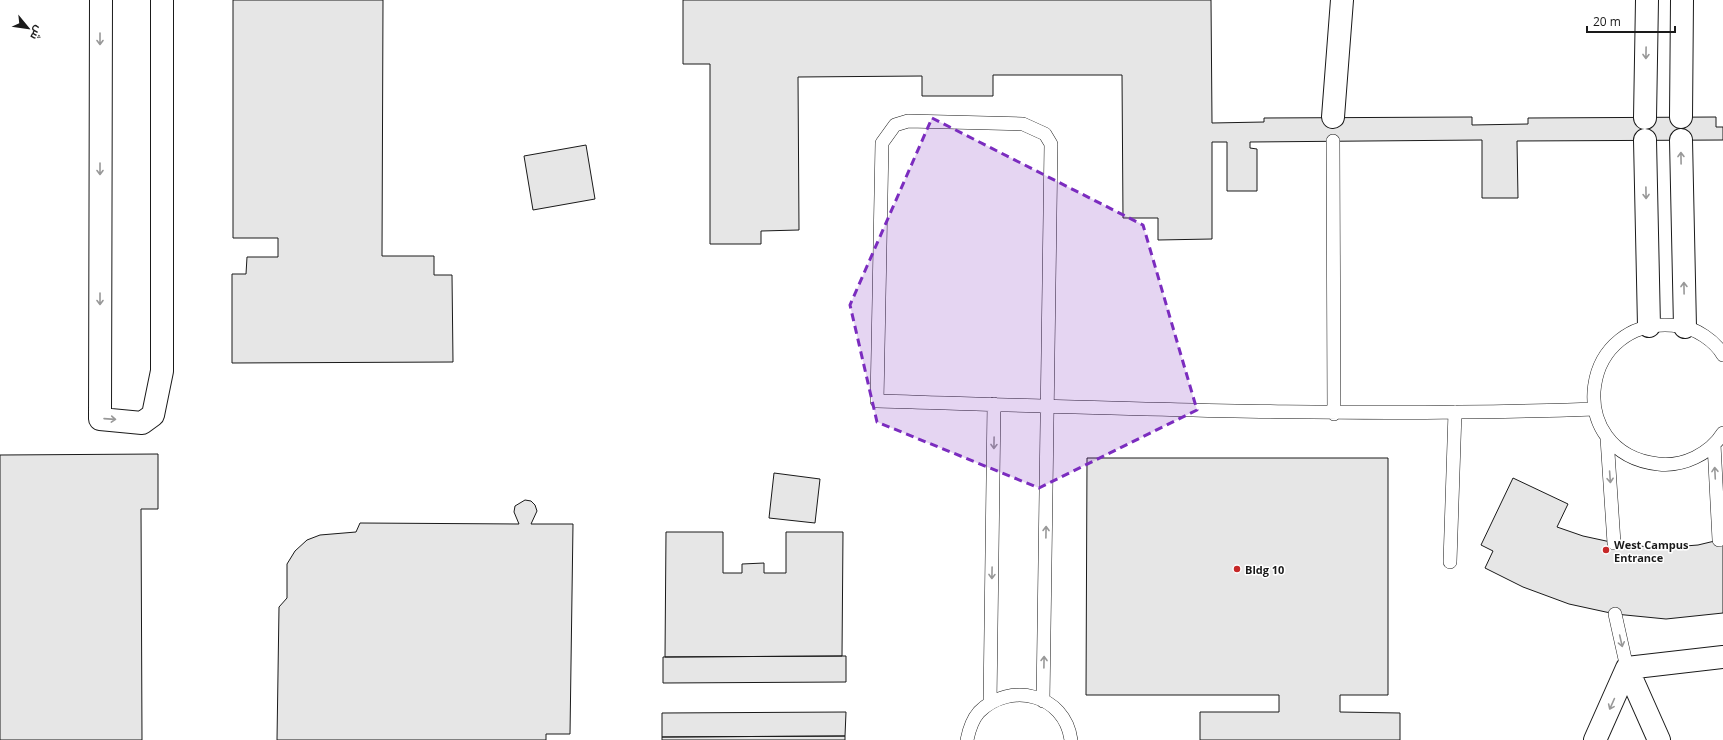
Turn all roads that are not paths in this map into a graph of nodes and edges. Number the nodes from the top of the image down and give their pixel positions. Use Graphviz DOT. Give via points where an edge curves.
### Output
graph roads {
  1 [pos="100,0"];
  2 [pos="162,0"];
  3 [pos="1342,0"];
  4 [pos="1647,0"];
  5 [pos="1682,0"];
  6 [pos="1681,117"];
  7 [pos="1333,118"];
  8 [pos="1645,118"];
  9 [pos="1645,140"];
  10 [pos="1681,140"];
  11 [pos="1332,141"];
  12 [pos="1649,326"];
  13 [pos="1685,326"];
  14 [pos="1722,353"];
  15 [pos="994,404"];
  16 [pos="1047,406"];
  17 [pos="1595,409"];
  18 [pos="1455,412"];
  19 [pos="1334,414"];
  20 [pos="1720,437"];
  21 [pos="1607,438"];
  22 [pos="1719,540"];
  23 [pos="1614,543"];
  24 [pos="1450,562"];
  25 [pos="1614,614"];
  26 [pos="1723,657"];
  27 [pos="1627,668"];
  28 [pos="1043,701"];
  29 [pos="990,703"];
  30 [pos="967,740"];
  31 [pos="1070,740"];
  32 [pos="1596,740"];
  33 [pos="1659,740"];
  1 -- 2 [label="street, one-way" via="100,419 142,423 153,415 162,371"];
  3 -- 7 [label="street"];
  4 -- 8 [label="street, one-way"];
  5 -- 6 [label="street"];
  9 -- 12 [label="street, one-way"];
  13 -- 10 [label="street, one-way"];
  11 -- 19 [label="lane"];
  12 -- 13 [label="lane" via="1662,323"];
  12 -- 17 [label="lane" via="1621,338 1606,354 1596,374 1593,396"];
  13 -- 14 [label="lane" via="1705,336"];
  15 -- 16 [label="lane"];
  15 -- 16 [label="lane" via="878,401 882,143 895,125 908,121 1022,124 1045,134 1052,144"];
  15 -- 29 [label="lane, one-way"];
  16 -- 19 [label="lane"];
  28 -- 16 [label="lane, one-way"];
  17 -- 18 [label="lane"];
  17 -- 21 [label="lane"];
  18 -- 19 [label="lane"];
  18 -- 24 [label="lane"];
  20 -- 21 [label="lane" via="1707,451 1687,461 1665,465 1643,463 1623,453"];
  22 -- 20 [label="lane, one-way"];
  21 -- 23 [label="lane, one-way"];
  25 -- 27 [label="lane, one-way"];
  26 -- 27 [label="street"];
  27 -- 32 [label="street, one-way"];
  27 -- 33 [label="street"];
  28 -- 29 [label="lane" via="1033,696 1018,694"];
  28 -- 31 [label="lane" via="1058,711 1066,724"];
  29 -- 30 [label="lane" via="978,713"];
}
